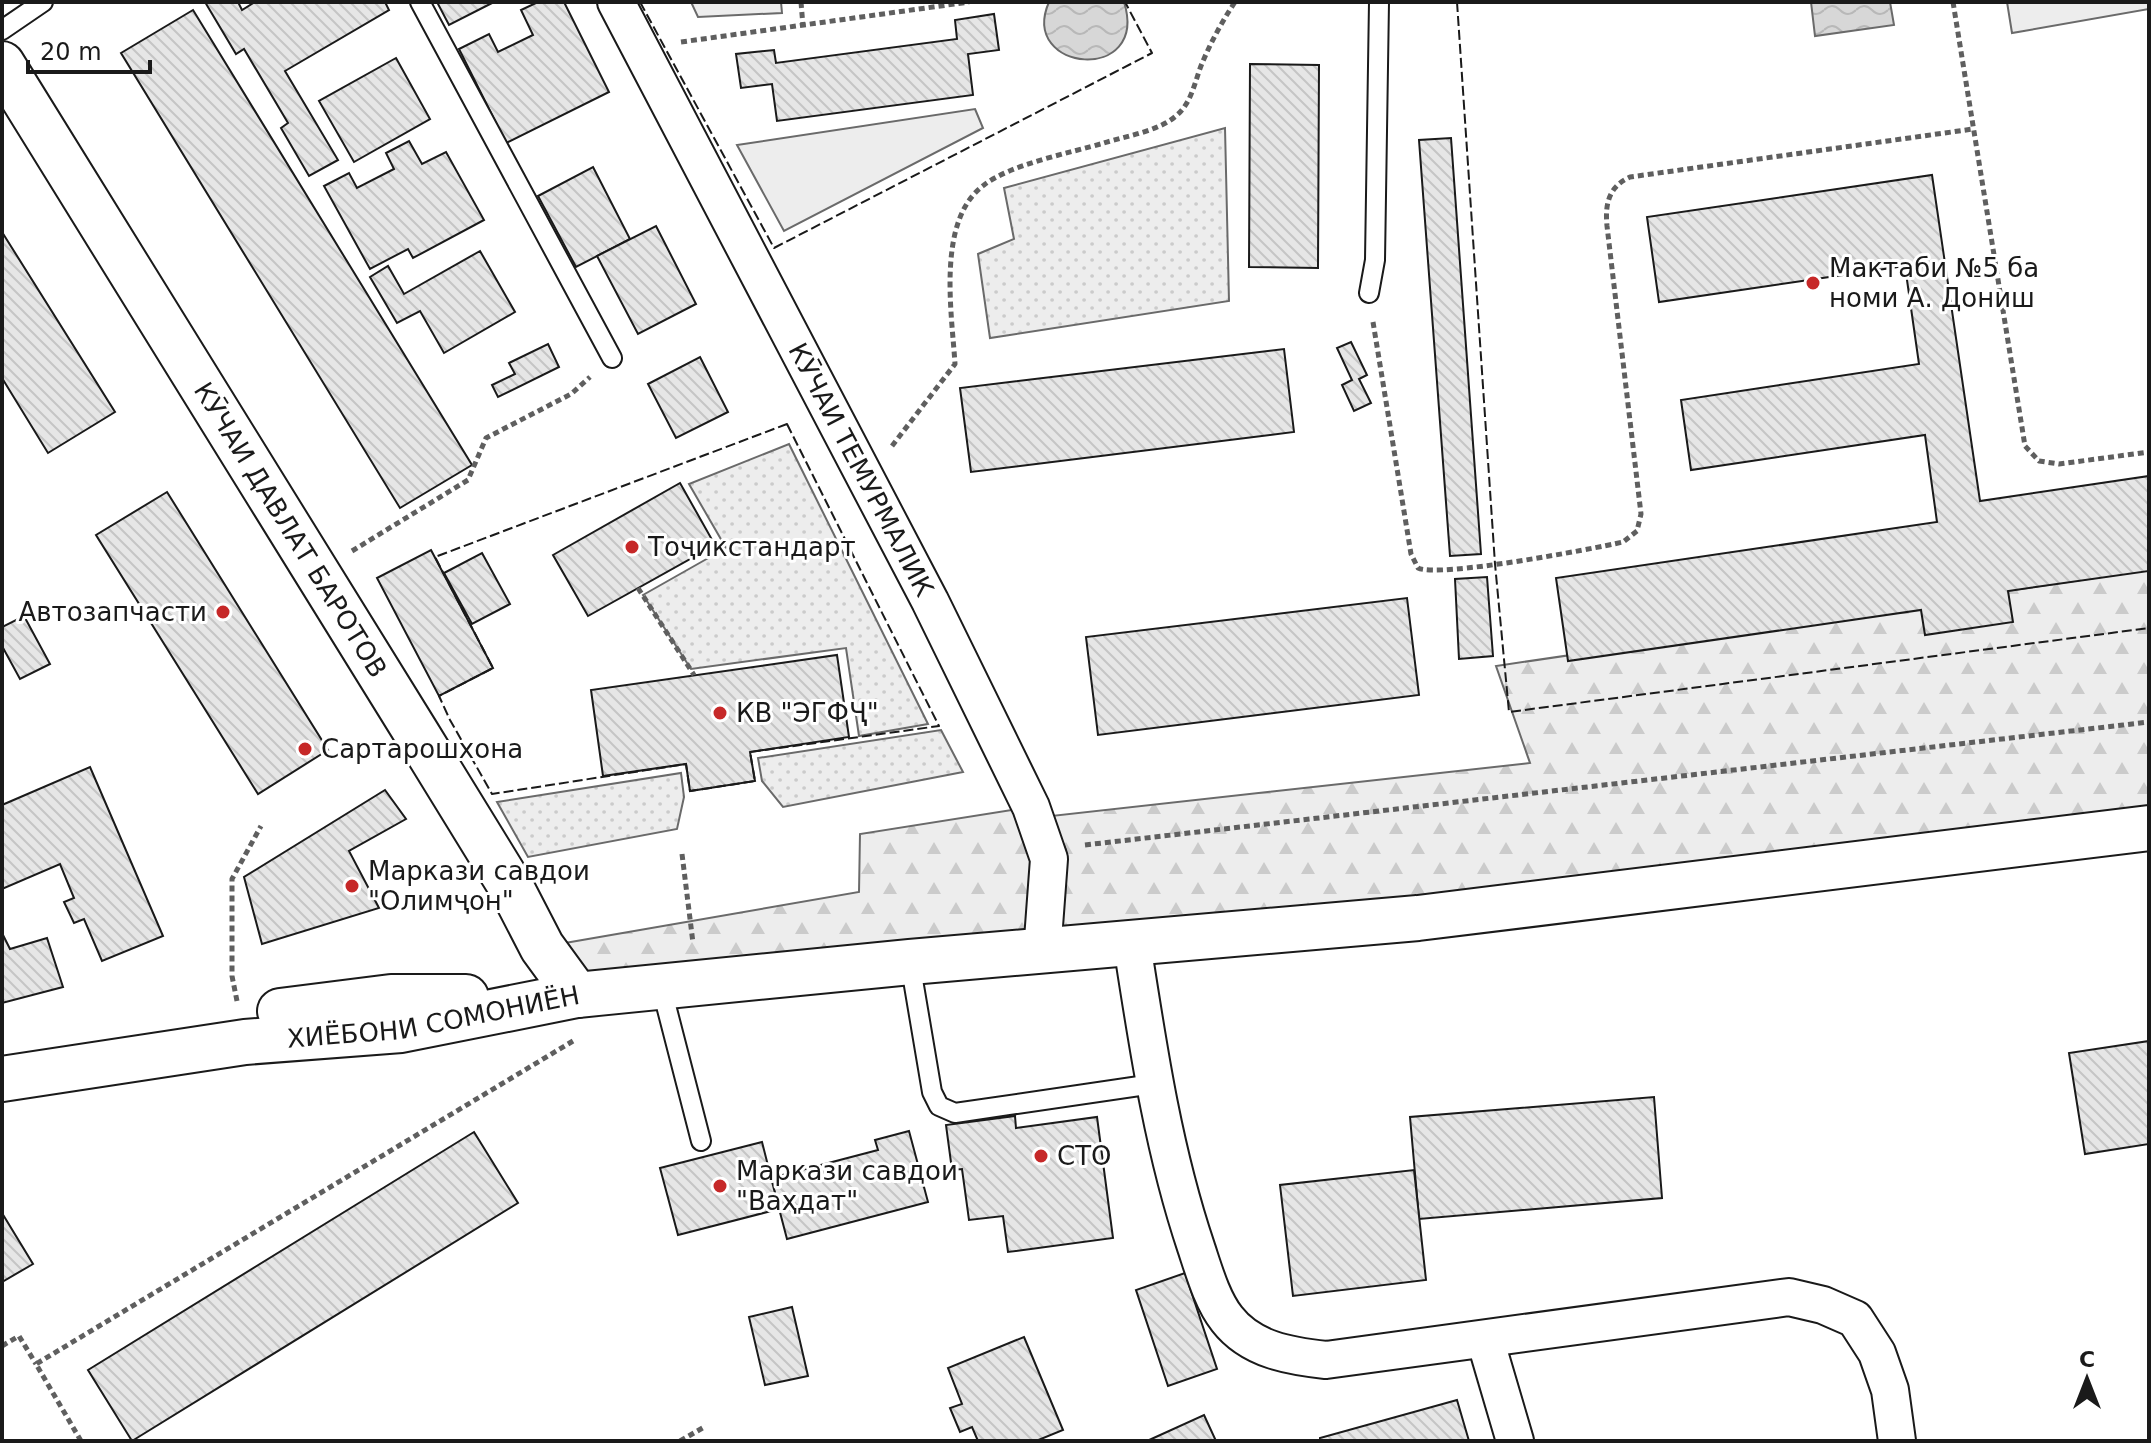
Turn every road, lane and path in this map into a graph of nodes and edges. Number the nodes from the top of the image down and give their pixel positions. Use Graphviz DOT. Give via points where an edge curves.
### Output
graph roads {
  1 [pos="43,2"];
  2 [pos="420,2"];
  3 [pos="616,2"];
  4 [pos="801,2"];
  5 [pos="969,2"];
  6 [pos="1235,2"];
  7 [pos="1379,2"];
  8 [pos="1953,2"];
  9 [pos="803,26"];
  10 [pos="2,30"];
  11 [pos="678,43"];
  12 [pos="2,64"];
  13 [pos="1973,129"];
  14 [pos="1369,293"];
  15 [pos="612,358"];
  16 [pos="2149,452"];
  17 [pos="867,478"];
  18 [pos="317,573"];
  19 [pos="638,588"];
  20 [pos="694,675"];
  21 [pos="2149,722"];
  22 [pos="261,826"];
  23 [pos="2149,828"];
  24 [pos="1048,849"];
  25 [pos="682,854"];
  26 [pos="1132,944"];
  27 [pos="1042,953"];
  28 [pos="910,962"];
  29 [pos="680,985"];
  30 [pos="240,1016"];
  31 [pos="579,1016"];
  32 [pos="2,1051"];
  33 [pos="2,1079"];
  34 [pos="1153,1084"];
  35 [pos="701,1141"];
  36 [pos="1485,1339"];
  37 [pos="2,1346"];
  38 [pos="36,1364"];
  39 [pos="706,1426"];
  40 [pos="81,1441"];
  41 [pos="680,1441"];
  42 [pos="1515,1441"];
  43 [pos="1897,1441"];
  1 -- 10 [label="lane"];
  2 -- 15 [label="lane"];
  3 -- 17 [label="street, КӮЧАИ ТЕМУРМАЛИК"];
  4 -- 9 [label="path"];
  5 -- 9 [label="path"];
  6 -- 17 [label="path" via="1203,61 1190,99 1176,116 1153,128 1020,168 984,185 968,202 956,228 950,266 955,364"];
  7 -- 14 [label="lane" via="1375,260"];
  8 -- 13 [label="path"];
  9 -- 11 [label="path"];
  12 -- 18 [label="main road, КӮЧАИ ДАВЛАТ БАРОТОВ"];
  13 -- 14 [label="path" via="1630,177 1613,188 1607,226 1641,514 1637,531 1623,542 1495,564 1418,568 1411,554"];
  13 -- 16 [label="path" via="2025,446 2039,461 2059,464"];
  15 -- 18 [label="path" via="571,394 486,438 468,480"];
  17 -- 24 [label="street, КӮЧАИ ТЕМУРМАЛИК"];
  18 -- 31 [label="main road, КӮЧАИ ДАВЛАТ БАРОТОВ" via="511,887"];
  19 -- 20 [label="path"];
  21 -- 24 [label="path"];
  22 -- 30 [label="path" via="232,879 232,976"];
  23 -- 26 [label="main road" via="1418,918"];
  24 -- 27 [label="street, КӮЧАИ ТЕМУРМАЛИК"];
  25 -- 29 [label="path"];
  26 -- 27 [label="main road"];
  26 -- 34 [label="street"];
  27 -- 28 [label="main road"];
  28 -- 29 [label="main road"];
  28 -- 34 [label="lane" via="932,1092 939,1106 955,1113"];
  29 -- 31 [label="main road"];
  29 -- 35 [label="lane"];
  30 -- 31 [label="main road, ХИЁБОНИ СОМОНИЁН" via="391,997"];
  30 -- 32 [label="main road, ХИЁБОНИ СОМОНИЁН"];
  31 -- 33 [label="main road, ХИЁБОНИ СОМОНИЁН" via="245,1042"];
  31 -- 38 [label="path"];
  34 -- 36 [label="street" via="1184,1211 1207,1279 1227,1319 1252,1341 1286,1356 1326,1360"];
  36 -- 42 [label="street"];
  36 -- 43 [label="street" via="1789,1297 1823,1305 1855,1319 1877,1353 1890,1390"];
  37 -- 38 [label="path" via="19,1336"];
  38 -- 40 [label="path"];
  39 -- 41 [label="path"];
}
